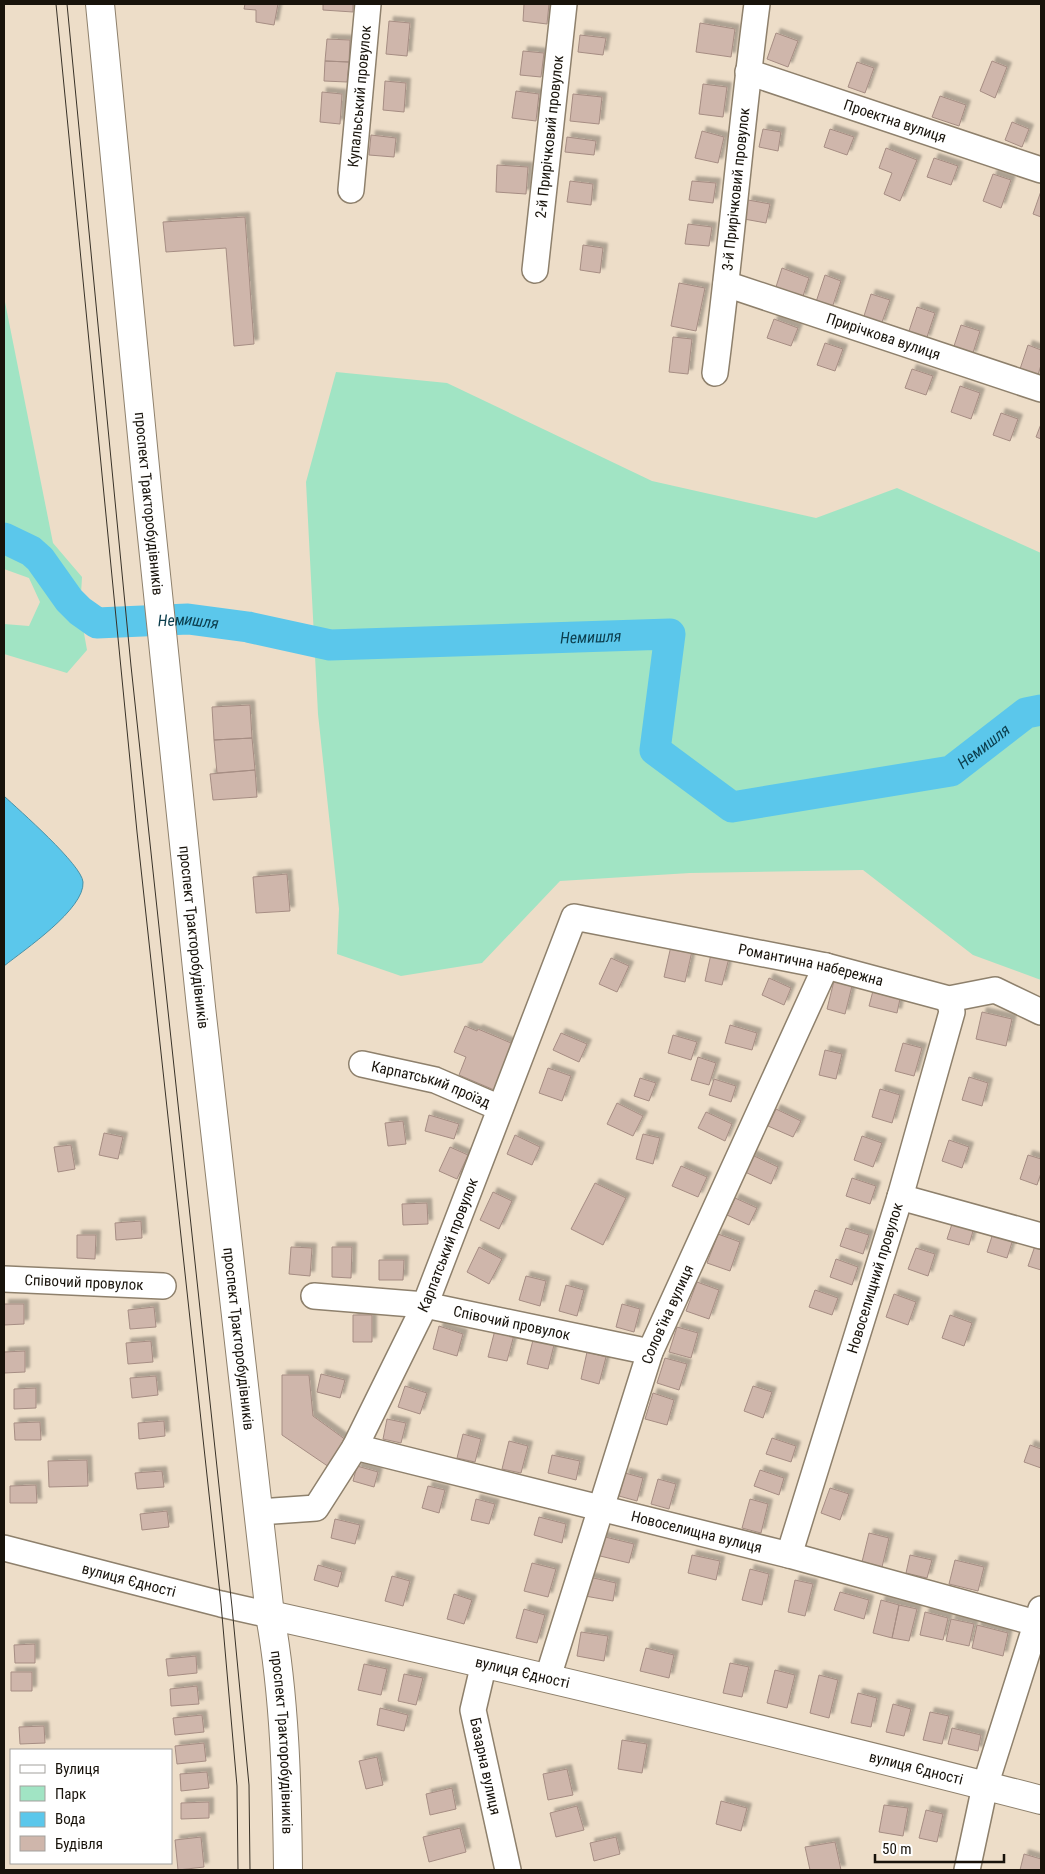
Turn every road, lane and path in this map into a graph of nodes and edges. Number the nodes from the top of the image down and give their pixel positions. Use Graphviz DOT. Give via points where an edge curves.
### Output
graph roads {
  1 [pos="100,4"];
  2 [pos="368,4"];
  3 [pos="564,4"];
  4 [pos="757,4"];
  5 [pos="748,72"];
  6 [pos="1041,170"];
  7 [pos="351,190"];
  8 [pos="535,270"];
  9 [pos="726,284"];
  10 [pos="715,374"];
  11 [pos="1041,389"];
  12 [pos="574,917"];
  13 [pos="826,966"];
  14 [pos="949,999"];
  15 [pos="1041,1012"];
  16 [pos="362,1064"];
  17 [pos="500,1108"];
  18 [pos="900,1197"];
  19 [pos="1041,1236"];
  20 [pos="4,1279"];
  21 [pos="163,1286"];
  22 [pos="314,1296"];
  23 [pos="425,1305"];
  24 [pos="650,1352"];
  25 [pos="355,1447"];
  26 [pos="599,1508"];
  27 [pos="259,1512"];
  28 [pos="4,1548"];
  29 [pos="789,1555"];
  30 [pos="270,1614"];
  31 [pos="1039,1616"];
  32 [pos="484,1662"];
  33 [pos="548,1677"];
  34 [pos="985,1786"];
  35 [pos="1041,1800"];
  36 [pos="288,1870"];
  37 [pos="508,1870"];
  38 [pos="966,1870"];
  1 -- 27 [label="main road, проспект Тракторобудівників" via="201,1007"];
  2 -- 7 [label="street, Купальський провулок"];
  3 -- 8 [label="street, 2-й Прирічковий провулок"];
  4 -- 5 [label="street, 3-й Прирічковий провулок"];
  5 -- 6 [label="street, Проектна вулиця"];
  5 -- 9 [label="street, 3-й Прирічковий провулок"];
  9 -- 10 [label="street, 3-й Прирічковий провулок"];
  9 -- 11 [label="street, Прирічкова вулиця"];
  12 -- 13 [label="street, Романтична набережна"];
  12 -- 17 [label="street, Карпатський провулок"];
  13 -- 14 [label="street, Романтична набережна"];
  13 -- 24 [label="street, Солов'їна вулиця"];
  14 -- 15 [label="street, Романтична набережна" via="995,990"];
  14 -- 18 [label="street, Новоселищний провулок" via="952,1012"];
  16 -- 17 [label="street, Карпатський проїзд" via="435,1080"];
  17 -- 23 [label="street, Карпатський провулок"];
  18 -- 19 [label="street"];
  18 -- 29 [label="street, Новоселищний провулок"];
  20 -- 21 [label="street, Співочий провулок"];
  22 -- 23 [label="street, Співочий провулок"];
  23 -- 24 [label="street, Співочий провулок"];
  23 -- 25 [label="street, Карпатський провулок"];
  24 -- 26 [label="street, Солов'їна вулиця"];
  25 -- 26 [label="street, Новоселищна вулиця"];
  25 -- 27 [label="street, Карпатський провулок" via="316,1508"];
  26 -- 29 [label="street, Новоселищна вулиця"];
  26 -- 33 [label="street, Солов'їна вулиця"];
  27 -- 30 [label="main road, проспект Тракторобудівників"];
  28 -- 30 [label="street, вулиця Єдності"];
  29 -- 31 [label="street, Новоселищна вулиця"];
  30 -- 32 [label="main road, вулиця Єдності"];
  30 -- 36 [label="main road, проспект Тракторобудівників" via="287,1786"];
  31 -- 34 [label="street"];
  32 -- 33 [label="main road, вулиця Єдності"];
  32 -- 37 [label="street, Базарна вулиця" via="473,1710"];
  33 -- 34 [label="main road, вулиця Єдності"];
  34 -- 35 [label="main road, вулиця Єдності"];
  34 -- 38 [label="street"];
}
